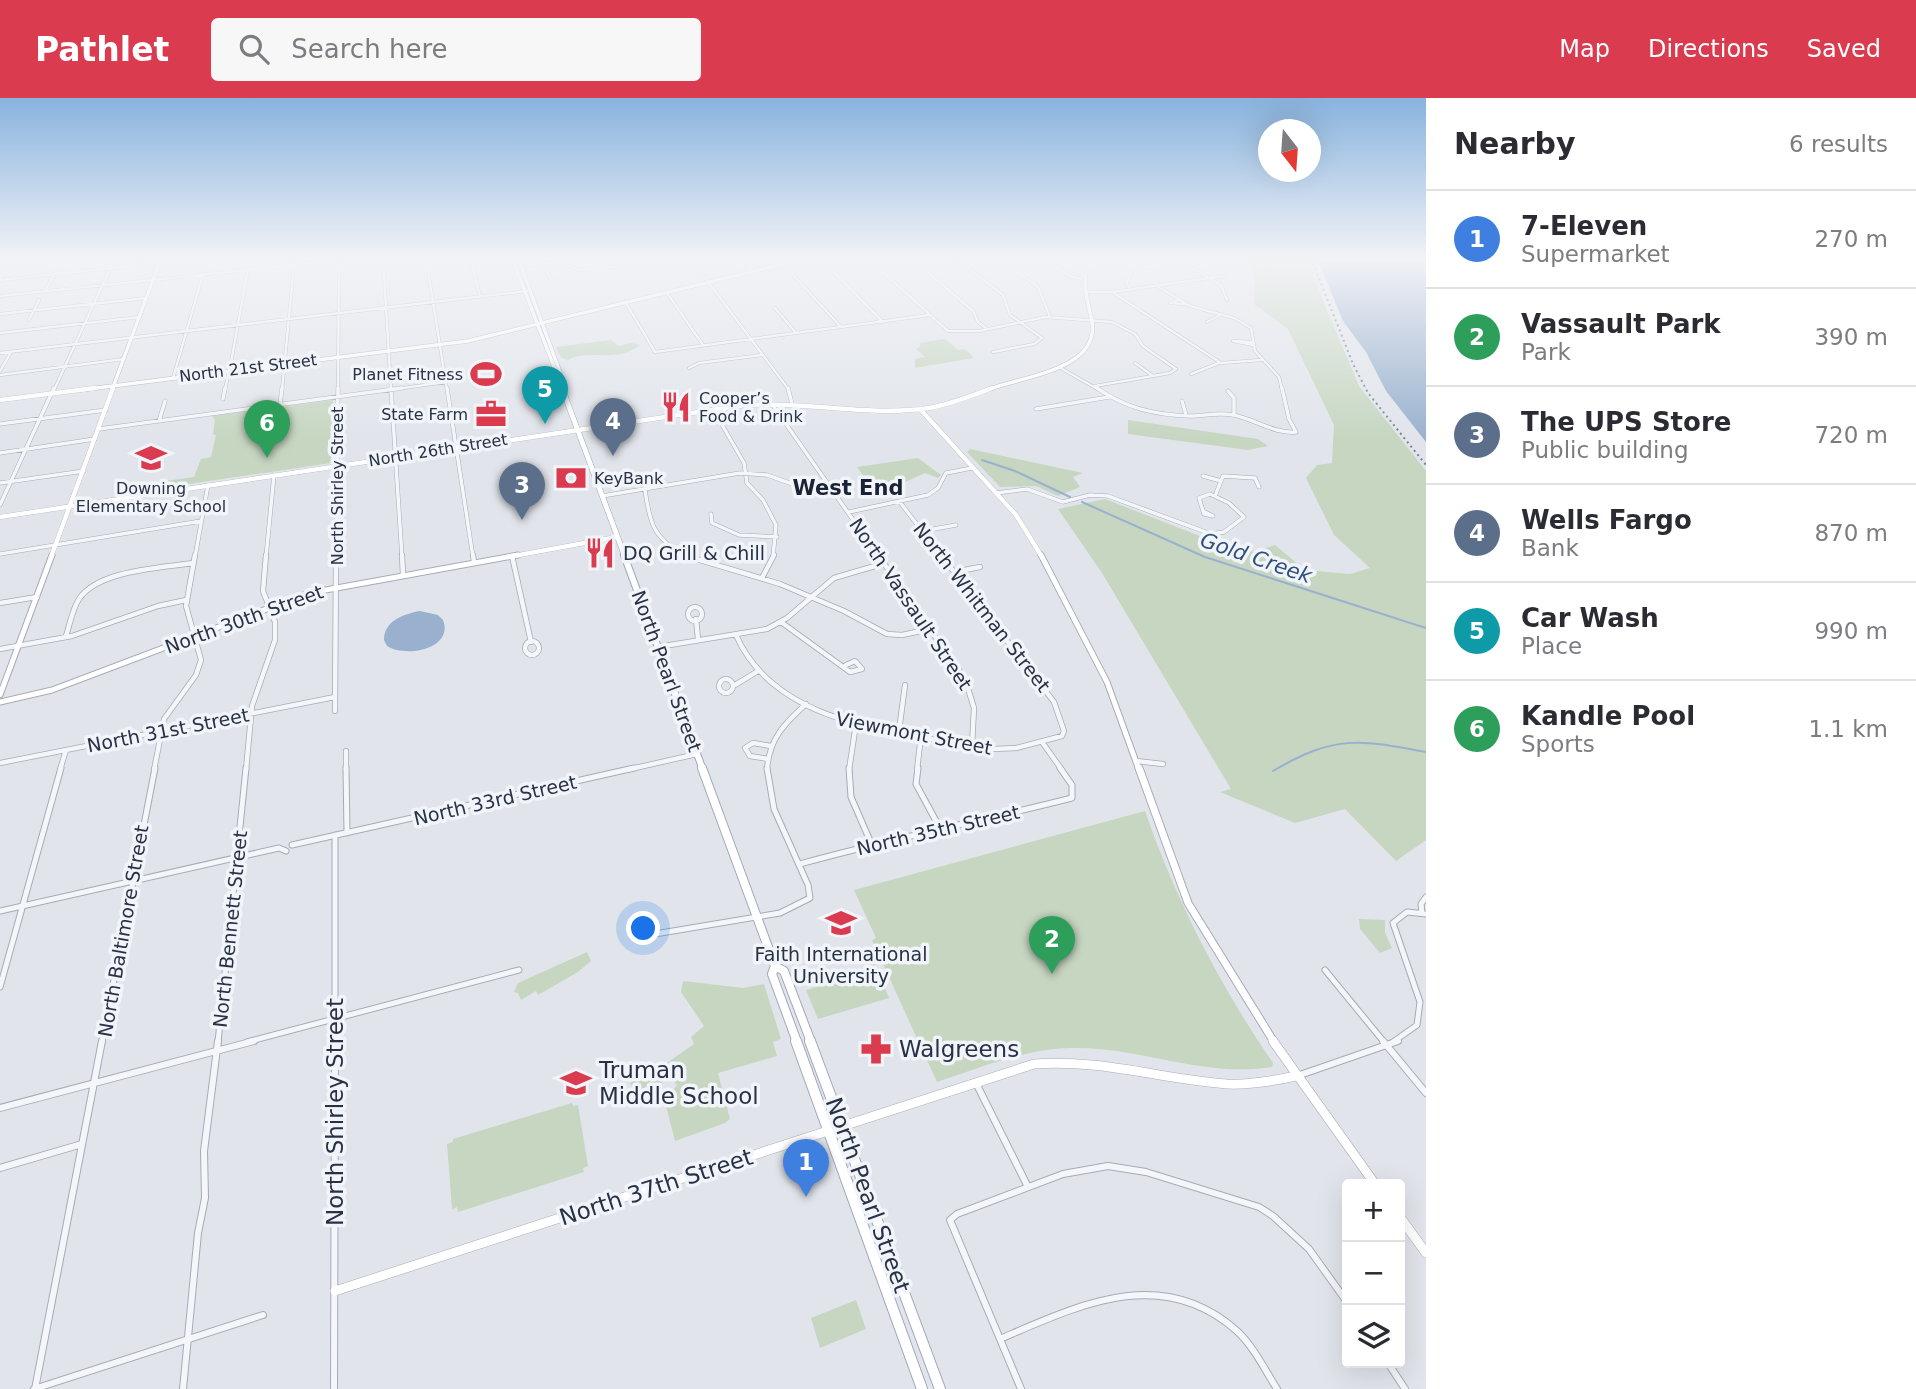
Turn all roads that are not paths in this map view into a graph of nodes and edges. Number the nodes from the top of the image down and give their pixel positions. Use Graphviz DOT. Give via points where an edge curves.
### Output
graph roads {
  1 [pos="86,318"];
  2 [pos="128,318"];
  3 [pos="140,318"];
  4 [pos="190,318"];
  5 [pos="239,318"];
  6 [pos="295,318"];
  7 [pos="338,318"];
  8 [pos="388,318"];
  9 [pos="437,318"];
  10 [pos="537,318"];
  11 [pos="566,318"];
  12 [pos="635,318"];
  13 [pos="684,318"];
  14 [pos="735,318"];
  15 [pos="784,318"];
  16 [pos="833,318"];
  17 [pos="879,318"];
  18 [pos="909,318"];
  19 [pos="935,318"];
  20 [pos="976,318"];
  21 [pos="1015,318"];
  22 [pos="1041,318"];
  23 [pos="1067,318"];
  24 [pos="1152,318"];
  25 [pos="1213,318"];
  26 [pos="1231,318"];
  27 [pos="289,319"];
  28 [pos="1091,320"];
  29 [pos="1020,321"];
  30 [pos="883,322"];
  31 [pos="1207,322"];
  32 [pos="84,323"];
  33 [pos="238,325"];
  34 [pos="540,325"];
  35 [pos="841,327"];
  36 [pos="987,329"];
  37 [pos="186,331"];
  38 [pos="0,333"];
  39 [pos="796,333"];
  40 [pos="132,337"];
  41 [pos="751,339"];
  42 [pos="441,343"];
  43 [pos="75,344"];
  44 [pos="703,345"];
  45 [pos="389,349"];
  46 [pos="11,352"];
  47 [pos="993,352"];
  48 [pos="0,353"];
  49 [pos="762,355"];
  50 [pos="338,356"];
  51 [pos="124,359"];
  52 [pos="1262,359"];
  53 [pos="284,362"];
  54 [pos="1135,363"];
  55 [pos="1222,364"];
  56 [pos="65,366"];
  57 [pos="689,368"];
  58 [pos="1059,368"];
  59 [pos="230,369"];
  60 [pos="0,373"];
  61 [pos="1191,374"];
  62 [pos="173,376"];
  63 [pos="1153,376"];
  64 [pos="446,382"];
  65 [pos="116,384"];
  66 [pos="1094,386"];
  67 [pos="391,390"];
  68 [pos="1228,391"];
  69 [pos="53,392"];
  70 [pos="338,397"];
  71 [pos="1109,397"];
  72 [pos="0,398"];
  73 [pos="223,399"];
  74 [pos="165,401"];
  75 [pos="1182,401"];
  76 [pos="772,403"];
  77 [pos="792,404"];
  78 [pos="281,405"];
  79 [pos="713,409"];
  80 [pos="1036,409"];
  81 [pos="106,410"];
  82 [pos="920,410"];
  83 [pos="1186,415"];
  84 [pos="1234,415"];
  85 [pos="40,419"];
  86 [pos="159,421"];
  87 [pos="0,424"];
  88 [pos="99,429"];
  89 [pos="578,429"];
  90 [pos="95,439"];
  91 [pos="456,448"];
  92 [pos="26,449"];
  93 [pos="0,453"];
  94 [pos="395,457"];
  95 [pos="337,466"];
  96 [pos="972,468"];
  97 [pos="84,471"];
  98 [pos="745,473"];
  99 [pos="274,475"];
  100 [pos="1203,476"];
  101 [pos="11,481"];
  102 [pos="1221,481"];
  103 [pos="0,483"];
  104 [pos="830,483"];
  105 [pos="208,485"];
  106 [pos="1259,487"];
  107 [pos="645,490"];
  108 [pos="996,493"];
  109 [pos="602,496"];
  110 [pos="1215,496"];
  111 [pos="899,501"];
  112 [pos="0,505"];
  113 [pos="72,505"];
  114 [pos="849,512"];
  115 [pos="1205,512"];
  116 [pos="711,514"];
  117 [pos="0,517"];
  118 [pos="201,521"];
  119 [pos="956,525"];
  120 [pos="923,531"];
  121 [pos="617,537"];
  122 [pos="778,537"];
  123 [pos="57,545"];
  124 [pos="0,554"];
  125 [pos="512,556"];
  126 [pos="474,562"];
  127 [pos="193,563"];
  128 [pos="885,563"];
  129 [pos="980,567"];
  130 [pos="954,572"];
  131 [pos="403,575"];
  132 [pos="762,578"];
  133 [pos="336,586"];
  134 [pos="810,596"];
  135 [pos="37,597"];
  136 [pos="186,600"];
  137 [pos="0,603"];
  138 [pos="269,607"];
  139 [pos="696,619"];
  140 [pos="781,622"];
  141 [pos="930,629"];
  142 [pos="736,635"];
  143 [pos="195,636"];
  144 [pos="66,637"];
  145 [pos="698,639"];
  146 [pos="531,642"];
  147 [pos="18,646"];
  148 [pos="658,647"];
  149 [pos="0,649"];
  150 [pos="846,665"];
  151 [pos="758,671"];
  152 [pos="735,685"];
  153 [pos="905,685"];
  154 [pos="0,695"];
  155 [pos="335,697"];
  156 [pos="0,702"];
  157 [pos="806,705"];
  158 [pos="335,711"];
  159 [pos="251,713"];
  160 [pos="856,723"];
  161 [pos="161,731"];
  162 [pos="899,731"];
  163 [pos="921,736"];
  164 [pos="1042,742"];
  165 [pos="771,746"];
  166 [pos="972,746"];
  167 [pos="66,750"];
  168 [pos="346,751"];
  169 [pos="697,754"];
  170 [pos="768,759"];
  171 [pos="1135,761"];
  172 [pos="0,763"];
  173 [pos="1163,764"];
  174 [pos="942,832"];
  175 [pos="347,833"];
  176 [pos="335,835"];
  177 [pos="871,844"];
  178 [pos="292,845"];
  179 [pos="286,851"];
  180 [pos="237,857"];
  181 [pos="800,864"];
  182 [pos="131,881"];
  183 [pos="1426,897"];
  184 [pos="23,905"];
  185 [pos="0,911"];
  186 [pos="1424,913"];
  187 [pos="756,917"];
  188 [pos="649,935"];
  189 [pos="775,967"];
  190 [pos="519,970"];
  191 [pos="1325,970"];
  192 [pos="0,987"];
  193 [pos="335,1019"];
  194 [pos="1386,1045"];
  195 [pos="218,1051"];
  196 [pos="1296,1076"];
  197 [pos="95,1082"];
  198 [pos="976,1083"];
  199 [pos="1426,1093"];
  200 [pos="0,1108"];
  201 [pos="842,1127"];
  202 [pos="830,1131"];
  203 [pos="82,1144"];
  204 [pos="0,1168"];
  205 [pos="1372,1179"];
  206 [pos="1028,1187"];
  207 [pos="1405,1224"];
  208 [pos="1426,1253"];
  209 [pos="335,1291"];
  210 [pos="1342,1295"];
  211 [pos="263,1315"];
  212 [pos="189,1339"];
  213 [pos="1000,1339"];
  214 [pos="1391,1368"];
  215 [pos="34,1389"];
  216 [pos="183,1389"];
  217 [pos="334,1389"];
  218 [pos="922,1389"];
  219 [pos="940,1389"];
  220 [pos="1021,1389"];
  221 [pos="1277,1389"];
  222 [pos="1405,1389"];
  1 -- 32 [label="street"];
  2 -- 32 [label="street"];
  3 -- 40 [label="street"];
  4 -- 37 [label="street"];
  5 -- 33 [label="street"];
  6 -- 27 [label="street"];
  7 -- 50 [label="street, North Shirley Street"];
  8 -- 45 [label="street"];
  9 -- 42 [label="street"];
  10 -- 34 [label="main road, North Pearl Street"];
  11 -- 34 [label="street, North 21st Street"];
  12 -- 44 [label="street" via="654,351"];
  13 -- 44 [label="street"];
  14 -- 41 [label="street"];
  15 -- 39 [label="street"];
  16 -- 35 [label="street"];
  17 -- 30 [label="street"];
  18 -- 30 [label="street"];
  19 -- 36 [label="street" via="950,332"];
  20 -- 36 [label="street"];
  21 -- 29 [label="street"];
  22 -- 29 [label="street"];
  23 -- 28 [label="street"];
  24 -- 55 [label="street"];
  25 -- 31 [label="street"];
  26 -- 52 [label="street" via="1250,326 1252,343"];
  27 -- 33 [label="street"];
  27 -- 53 [label="street"];
  28 -- 58 [label="street" via="1089,346"];
  28 -- 63 [label="street" via="1123,326 1176,369"];
  29 -- 36 [label="street"];
  29 -- 47 [label="street" via="1038,333 1041,341"];
  30 -- 35 [label="street"];
  32 -- 38 [label="street"];
  32 -- 43 [label="street"];
  33 -- 37 [label="street"];
  33 -- 59 [label="street"];
  34 -- 42 [label="street, North 21st Street"];
  34 -- 89 [label="main road, North Pearl Street"];
  35 -- 39 [label="street"];
  37 -- 40 [label="street"];
  37 -- 62 [label="street"];
  39 -- 41 [label="street"];
  40 -- 43 [label="street"];
  40 -- 51 [label="street"];
  41 -- 44 [label="street"];
  41 -- 49 [label="street"];
  42 -- 45 [label="street, North 21st Street"];
  42 -- 64 [label="street"];
  43 -- 46 [label="street"];
  43 -- 56 [label="street"];
  45 -- 50 [label="street, North 21st Street"];
  45 -- 67 [label="street"];
  46 -- 48 [label="street"];
  46 -- 60 [label="street"];
  49 -- 57 [label="street"];
  49 -- 77 [label="street" via="789,390"];
  50 -- 53 [label="street, North 21st Street"];
  50 -- 70 [label="street, North Shirley Street"];
  51 -- 56 [label="street"];
  51 -- 65 [label="street"];
  52 -- 55 [label="street"];
  52 -- 84 [label="street" via="1279,377 1296,431 1293,434"];
  53 -- 59 [label="street, North 21st Street"];
  53 -- 78 [label="street"];
  54 -- 63 [label="street"];
  55 -- 61 [label="street"];
  56 -- 60 [label="street"];
  56 -- 69 [label="street"];
  58 -- 66 [label="street"];
  58 -- 82 [label="street, North 26th Street" via="1012,380 962,401"];
  59 -- 62 [label="street, North 21st Street"];
  59 -- 73 [label="street"];
  62 -- 65 [label="street, North 21st Street"];
  63 -- 66 [label="street"];
  64 -- 67 [label="street"];
  64 -- 91 [label="street"];
  65 -- 69 [label="street, North 21st Street"];
  65 -- 81 [label="street"];
  66 -- 71 [label="street"];
  67 -- 70 [label="street"];
  67 -- 94 [label="street"];
  68 -- 84 [label="street" via="1234,398"];
  69 -- 72 [label="street, North 21st Street"];
  69 -- 85 [label="street"];
  70 -- 78 [label="street"];
  70 -- 95 [label="street, North Shirley Street"];
  71 -- 80 [label="street"];
  71 -- 83 [label="street" via="1136,409"];
  74 -- 86 [label="street"];
  75 -- 83 [label="street"];
  76 -- 77 [label="street, North 26th Street"];
  76 -- 79 [label="street, North 26th Street"];
  76 -- 104 [label="street, North Vassault Street"];
  77 -- 82 [label="street, North 26th Street" via="864,411"];
  78 -- 86 [label="street"];
  79 -- 89 [label="street, North 26th Street"];
  79 -- 98 [label="street" via="744,463"];
  81 -- 85 [label="street"];
  81 -- 88 [label="street"];
  82 -- 96 [label="street"];
  83 -- 84 [label="street"];
  85 -- 87 [label="street"];
  85 -- 92 [label="street"];
  86 -- 88 [label="street"];
  88 -- 90 [label="street"];
  89 -- 91 [label="street, North 26th Street"];
  89 -- 109 [label="main road, North Pearl Street"];
  90 -- 92 [label="street"];
  90 -- 97 [label="street"];
  91 -- 94 [label="street, North 26th Street"];
  91 -- 126 [label="street"];
  92 -- 93 [label="street"];
  92 -- 101 [label="street"];
  94 -- 95 [label="street, North 26th Street"];
  94 -- 131 [label="street"];
  95 -- 99 [label="street, North 26th Street"];
  95 -- 133 [label="street, North Shirley Street"];
  96 -- 108 [label="street"];
  96 -- 111 [label="street" via="946,473 932,493"];
  97 -- 101 [label="street"];
  97 -- 113 [label="street"];
  98 -- 104 [label="street" via="798,486"];
  98 -- 107 [label="street"];
  98 -- 122 [label="street" via="749,486 774,518"];
  99 -- 105 [label="street, North 26th Street"];
  99 -- 138 [label="street, North Bennett Street" via="263,588"];
  100 -- 102 [label="street"];
  101 -- 103 [label="street"];
  101 -- 112 [label="street"];
  102 -- 106 [label="street" via="1230,474 1255,478"];
  102 -- 110 [label="street"];
  104 -- 114 [label="street, North Vassault Street"];
  105 -- 113 [label="street, North 26th Street"];
  105 -- 118 [label="street, North Baltimore Street"];
  107 -- 109 [label="street"];
  107 -- 132 [label="street" via="652,527 673,551 705,565"];
  108 -- 110 [label="street" via="1027,489 1063,502 1108,496 1211,534 1224,532 1244,517"];
  108 -- 171 [label="street" via="1022,523 1076,615 1107,682"];
  109 -- 121 [label="main road, North Pearl Street"];
  110 -- 115 [label="street" via="1199,496"];
  111 -- 114 [label="street"];
  111 -- 120 [label="street, North Whitman Street"];
  113 -- 117 [label="street, North 26th Street"];
  113 -- 123 [label="street"];
  114 -- 128 [label="street, North Vassault Street"];
  116 -- 122 [label="street" via="711,522 727,532"];
  118 -- 123 [label="street"];
  118 -- 127 [label="street, North Baltimore Street"];
  119 -- 120 [label="street"];
  120 -- 130 [label="street, North Whitman Street"];
  121 -- 125 [label="street, North 30th Street"];
  121 -- 148 [label="main road, North Pearl Street"];
  122 -- 132 [label="street" via="774,557"];
  123 -- 124 [label="street"];
  123 -- 135 [label="street"];
  125 -- 126 [label="street, North 30th Street"];
  125 -- 146 [label="street"];
  126 -- 131 [label="street, North 30th Street"];
  127 -- 136 [label="street, North Baltimore Street"];
  127 -- 144 [label="street" via="118,576 94,585 79,599"];
  128 -- 134 [label="street" via="846,572"];
  128 -- 141 [label="street, North Vassault Street"];
  129 -- 130 [label="street"];
  130 -- 164 [label="street, North Whitman Street" via="1054,702 1063,734"];
  131 -- 133 [label="street, North 30th Street"];
  132 -- 134 [label="street"];
  133 -- 138 [label="street, North 30th Street"];
  133 -- 155 [label="street, North Shirley Street"];
  134 -- 140 [label="street"];
  134 -- 141 [label="street" via="885,634"];
  135 -- 137 [label="street"];
  135 -- 147 [label="street"];
  136 -- 143 [label="street, North Baltimore Street"];
  136 -- 144 [label="street"];
  138 -- 143 [label="street, North 30th Street"];
  138 -- 159 [label="street, North Bennett Street" via="275,640"];
  139 -- 145 [label="street"];
  140 -- 142 [label="street"];
  140 -- 150 [label="street"];
  141 -- 166 [label="street, North Vassault Street" via="971,693"];
  142 -- 145 [label="street"];
  142 -- 151 [label="street, Viewmont Street"];
  143 -- 156 [label="street, North 30th Street" via="52,690"];
  143 -- 161 [label="street, North Baltimore Street" via="200,664 167,710"];
  144 -- 147 [label="street"];
  145 -- 148 [label="street"];
  147 -- 149 [label="street"];
  147 -- 154 [label="street"];
  148 -- 169 [label="main road, North Pearl Street"];
  151 -- 152 [label="street"];
  151 -- 157 [label="street, Viewmont Street"];
  153 -- 162 [label="street"];
  155 -- 158 [label="street, North Shirley Street"];
  155 -- 159 [label="street, North 31st Street"];
  157 -- 160 [label="street, Viewmont Street"];
  157 -- 165 [label="street" via="785,723"];
  159 -- 161 [label="street, North 31st Street"];
  159 -- 180 [label="street, North Bennett Street"];
  160 -- 162 [label="street, Viewmont Street"];
  160 -- 177 [label="street" via="846,778 852,804"];
  161 -- 167 [label="street, North 31st Street"];
  161 -- 182 [label="street, North Baltimore Street"];
  162 -- 163 [label="street, Viewmont Street"];
  163 -- 166 [label="street, Viewmont Street"];
  163 -- 174 [label="street" via="916,784"];
  164 -- 166 [label="street, Viewmont Street" via="1009,749"];
  164 -- 174 [label="street, North 35th Street" via="1072,785 1072,798"];
  165 -- 170 [label="street"];
  165 -- 170 [label="street" via="754,743 745,748 750,756"];
  167 -- 172 [label="street, North 31st Street"];
  167 -- 184 [label="street"];
  168 -- 175 [label="street"];
  169 -- 175 [label="street, North 33rd Street"];
  169 -- 187 [label="main road, North Pearl Street"];
  170 -- 181 [label="street" via="769,793"];
  171 -- 173 [label="street"];
  171 -- 196 [label="street" via="1188,903 1225,970"];
  174 -- 177 [label="street, North 35th Street"];
  175 -- 176 [label="street, North 33rd Street"];
  176 -- 178 [label="street, North 33rd Street"];
  176 -- 193 [label="street, North Shirley Street"];
  177 -- 181 [label="street, North 35th Street"];
  179 -- 180 [label="street" via="279,848"];
  180 -- 182 [label="street"];
  180 -- 195 [label="street, North Bennett Street"];
  181 -- 187 [label="street" via="811,896 802,905"];
  182 -- 184 [label="street"];
  182 -- 197 [label="street, North Baltimore Street"];
  183 -- 186 [label="street" via="1421,904"];
  184 -- 185 [label="street"];
  184 -- 192 [label="street"];
  186 -- 194 [label="street, North 37th Street" via="1401,914 1393,926 1419,997 1420,1020 1412,1032"];
  187 -- 188 [label="street"];
  187 -- 189 [label="main road, North Pearl Street"];
  189 -- 201 [label="main road, North Pearl Street" via="784,971"];
  189 -- 202 [label="main road, North Pearl Street" via="772,974"];
  190 -- 193 [label="street"];
  191 -- 194 [label="street"];
  193 -- 195 [label="street"];
  193 -- 209 [label="street, North Shirley Street"];
  194 -- 196 [label="street, North 37th Street"];
  194 -- 199 [label="street"];
  195 -- 197 [label="street"];
  195 -- 212 [label="street, North Bennett Street" via="204,1150 205,1198"];
  196 -- 198 [label="street, North 37th Street" via="1231,1086 1121,1064 1060,1060"];
  196 -- 205 [label="street"];
  197 -- 200 [label="street"];
  197 -- 203 [label="street, North Baltimore Street"];
  198 -- 201 [label="street, North 37th Street"];
  198 -- 206 [label="street"];
  201 -- 202 [label="street, North 37th Street"];
  201 -- 219 [label="main road, North Pearl Street"];
  202 -- 209 [label="street, North 37th Street"];
  202 -- 218 [label="main road, North Pearl Street"];
  203 -- 204 [label="street"];
  203 -- 215 [label="street, North Baltimore Street"];
  206 -- 210 [label="street" via="1075,1170 1108,1166 1146,1172 1248,1202 1271,1213 1308,1246"];
  206 -- 213 [label="street" via="950,1220"];
  207 -- 208 [label="street"];
  209 -- 217 [label="street, North Shirley Street"];
  211 -- 212 [label="street"];
  212 -- 215 [label="street"];
  212 -- 216 [label="street, North Bennett Street"];
  213 -- 220 [label="street"];
  213 -- 221 [label="street" via="1100,1299 1164,1295 1206,1309 1237,1331"];
  214 -- 222 [label="street"];
}
